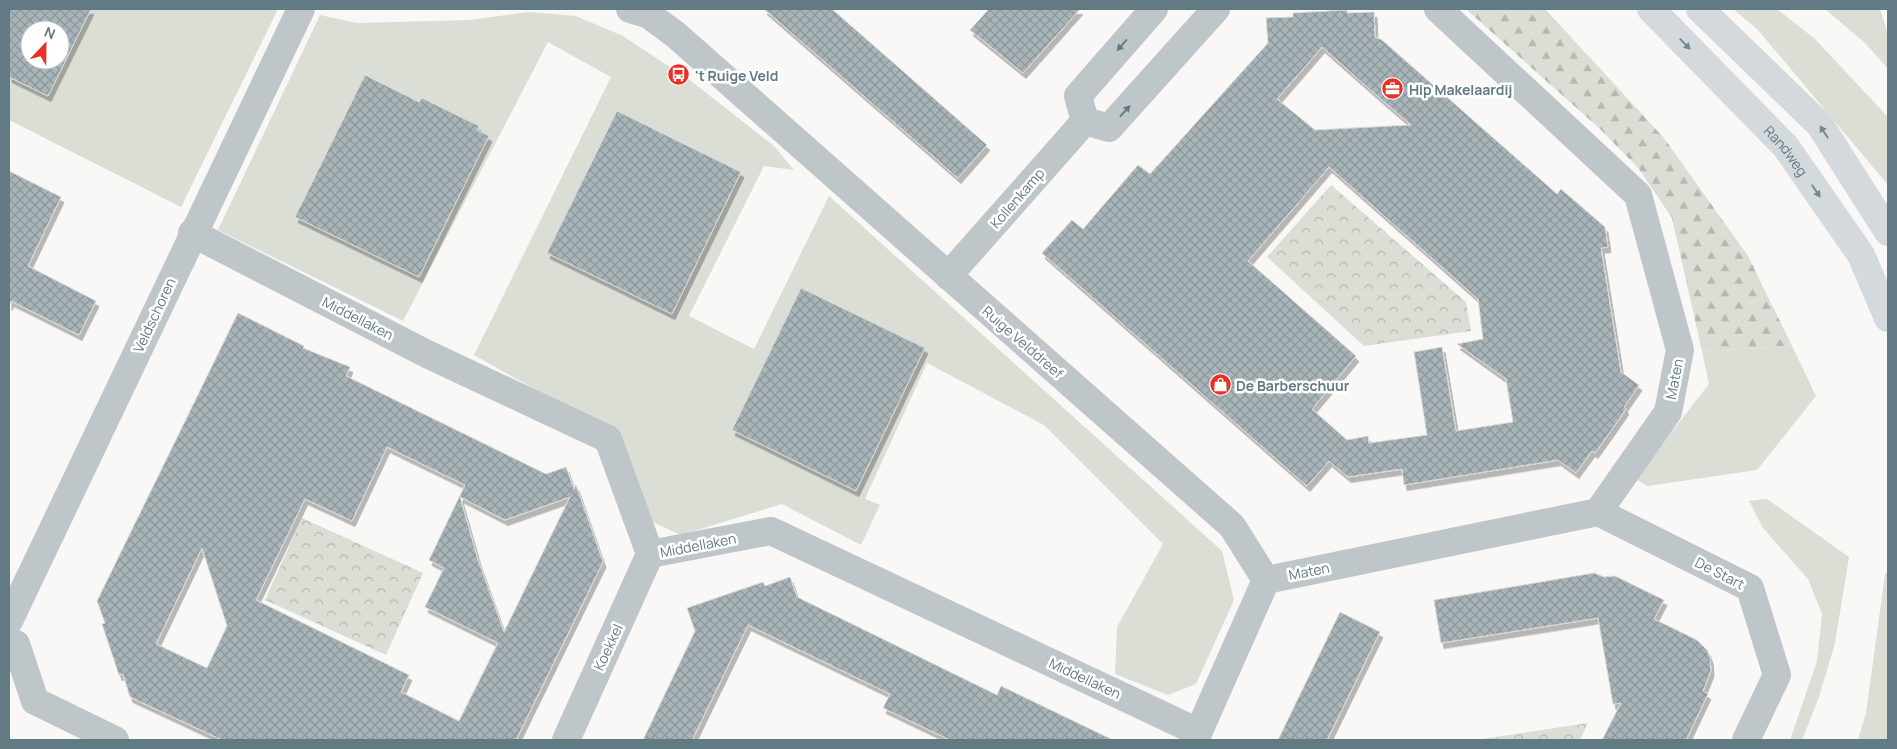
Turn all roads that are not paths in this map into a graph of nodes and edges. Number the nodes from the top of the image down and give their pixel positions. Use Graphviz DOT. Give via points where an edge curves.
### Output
graph roads {
  1 [pos="301,9"];
  2 [pos="630,9"];
  3 [pos="1154,9"];
  4 [pos="1216,9"];
  5 [pos="1438,9"];
  6 [pos="1651,9"];
  7 [pos="1700,9"];
  8 [pos="1085,120"];
  9 [pos="1888,232"];
  10 [pos="192,233"];
  11 [pos="948,276"];
  12 [pos="1888,318"];
  13 [pos="1598,512"];
  14 [pos="650,554"];
  15 [pos="1266,580"];
  16 [pos="9,621"];
  17 [pos="9,640"];
  18 [pos="1196,736"];
  19 [pos="115,740"];
  20 [pos="566,740"];
  21 [pos="1746,740"];
  1 -- 10 [label="street, Veldschoren"];
  2 -- 11 [label="street, Ruige Velddreef" via="649,15 676,35"];
  3 -- 8 [label="street, one-way" via="1078,96"];
  8 -- 4 [label="street, one-way" via="1109,128"];
  5 -- 13 [label="street, Maten" via="1638,195 1680,350 1668,412"];
  6 -- 12 [label="main road, Randweg, one-way" via="1786,147 1860,255"];
  9 -- 7 [label="main road, one-way" via="1820,125"];
  8 -- 11 [label="street, Kollenkamp"];
  10 -- 14 [label="street, Middellaken" via="427,354 608,439"];
  10 -- 16 [label="street, Veldschoren"];
  11 -- 15 [label="street, Ruige Velddreef" via="1232,526"];
  13 -- 15 [label="street, Maten"];
  13 -- 21 [label="street, De Start" via="1750,588 1777,675"];
  14 -- 18 [label="street, Middellaken" via="771,531"];
  14 -- 20 [label="street, Koekkel"];
  15 -- 18 [label="street"];
  17 -- 19 [label="street" via="16,644 35,701"];
}
